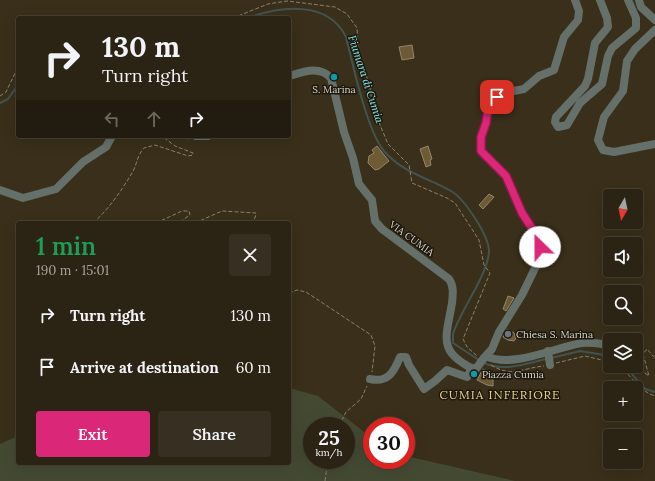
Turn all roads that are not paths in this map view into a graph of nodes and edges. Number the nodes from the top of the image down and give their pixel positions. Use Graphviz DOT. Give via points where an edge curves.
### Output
graph roads {
  1 [pos="575,0"];
  2 [pos="600,0"];
  3 [pos="628,0"];
  4 [pos="639,0"];
  5 [pos="655,20"];
  6 [pos="655,30"];
  7 [pos="291,76"];
  8 [pos="111,138"];
  9 [pos="655,144"];
  10 [pos="0,190"];
  11 [pos="603,344"];
  12 [pos="548,352"];
  13 [pos="484,358"];
  14 [pos="550,364"];
  15 [pos="475,367"];
  16 [pos="370,379"];
  1 -- 13 [label="street" via="579,11 578,20 564,37 554,70 539,76 524,89 500,95 492,101 488,109 481,137 481,151 506,176 522,213 537,236 540,252 538,262 522,295"];
  2 -- 3 [label="street" via="608,27 595,43 588,78 582,90 556,117 556,125 562,127 567,125 584,99 602,84 612,48 636,28 637,20"];
  4 -- 5 [label="street" via="641,7"];
  6 -- 9 [label="street" via="626,64 623,91 604,118 598,140 601,148 611,152"];
  7 -- 15 [label="street, VIA CUMIA" via="314,71 331,78 359,184 372,200 375,221 449,279 453,292 447,345 455,358"];
  8 -- 10 [label="street" via="106,147 83,162 56,190 23,198"];
  11 -- 12 [label="street" via="584,343"];
  12 -- 13 [label="street" via="506,361"];
  12 -- 14 [label="street"];
  13 -- 15 [label="street, bridge"];
  15 -- 16 [label="street" via="467,377 447,370 424,389 406,357 400,357 391,375 378,381"];
}
